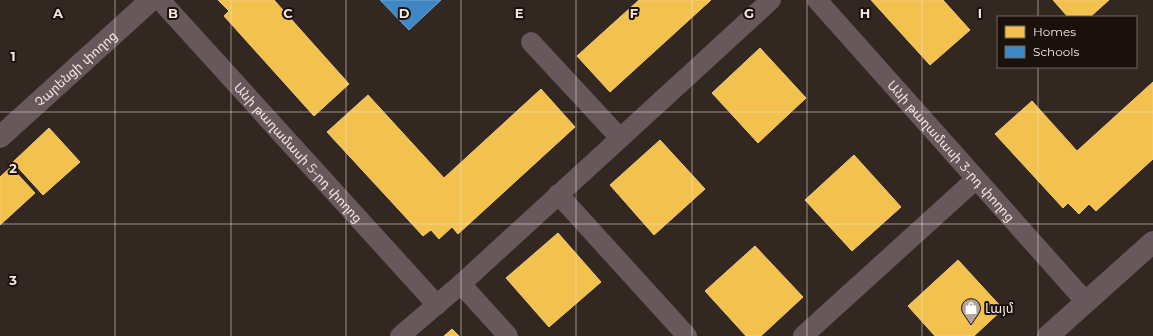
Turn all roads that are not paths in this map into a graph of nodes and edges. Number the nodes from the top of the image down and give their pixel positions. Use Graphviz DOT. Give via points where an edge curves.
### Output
graph roads {
  1 [pos="151,0"];
  2 [pos="160,0"];
  3 [pos="771,0"];
  4 [pos="817,0"];
  5 [pos="531,42"];
  6 [pos="0,137"];
  7 [pos="620,138"];
  8 [pos="976,178"];
  9 [pos="558,194"];
  10 [pos="1153,242"];
  11 [pos="461,284"];
  12 [pos="1086,302"];
  13 [pos="437,305"];
  14 [pos="400,336"];
  15 [pos="508,336"];
  16 [pos="687,336"];
  17 [pos="803,336"];
  18 [pos="1048,336"];
  1 -- 6 [label="street, Չարենցի փողոց"];
  2 -- 13 [label="street, Անի թաղամասի 5-րդ փողոց"];
  3 -- 7 [label="street"];
  4 -- 8 [label="street, Անի թաղամասի 3-րդ փողոց"];
  5 -- 7 [label="street"];
  7 -- 9 [label="street"];
  8 -- 12 [label="street, Անի թաղամասի 3-րդ փողոց"];
  8 -- 17 [label="street"];
  9 -- 11 [label="street"];
  9 -- 16 [label="street"];
  10 -- 12 [label="street"];
  11 -- 13 [label="street"];
  11 -- 15 [label="street"];
  12 -- 18 [label="street"];
  13 -- 14 [label="street"];
}
